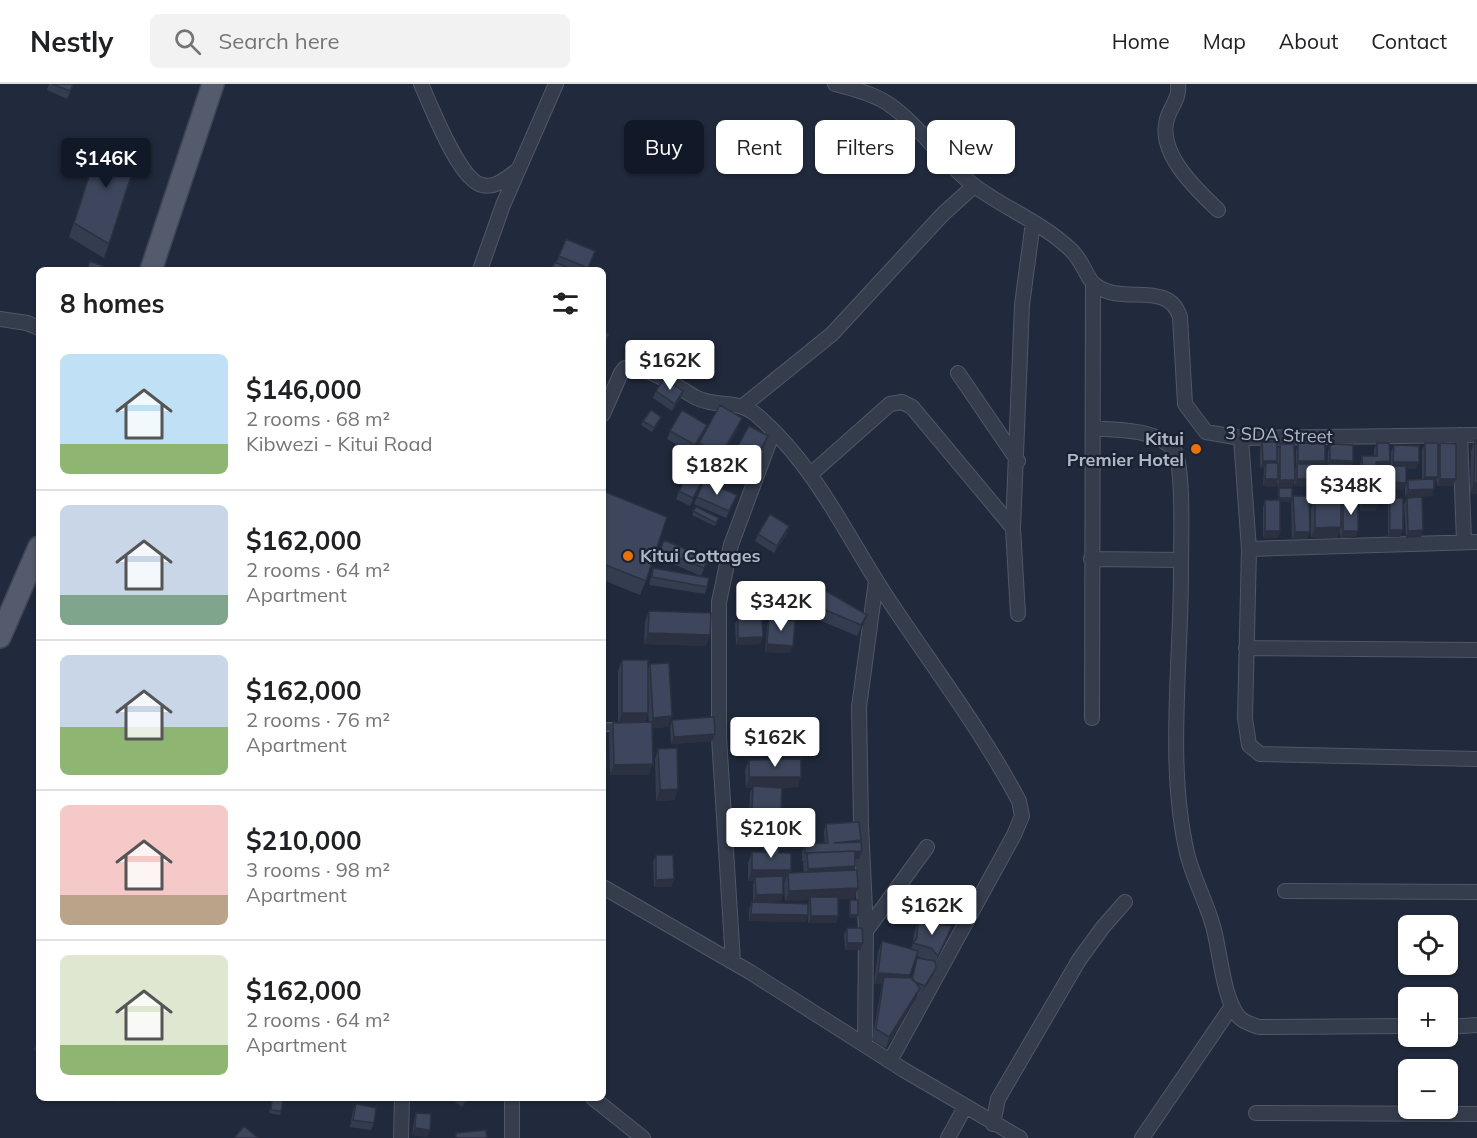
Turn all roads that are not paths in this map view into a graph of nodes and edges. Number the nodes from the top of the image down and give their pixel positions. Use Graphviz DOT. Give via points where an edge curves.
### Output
graph roads {
  1 [pos="213,84"];
  2 [pos="421,84"];
  3 [pos="556,84"];
  4 [pos="835,84"];
  5 [pos="1178,84"];
  6 [pos="520,168"];
  7 [pos="974,186"];
  8 [pos="1218,210"];
  9 [pos="1033,222"];
  10 [pos="152,267"];
  11 [pos="481,267"];
  12 [pos="1093,283"];
  13 [pos="0,319"];
  14 [pos="36,327"];
  15 [pos="958,373"];
  16 [pos="743,406"];
  17 [pos="606,407"];
  18 [pos="1093,428"];
  19 [pos="773,432"];
  20 [pos="1460,435"];
  21 [pos="1477,435"];
  22 [pos="1241,438"];
  23 [pos="1018,461"];
  24 [pos="811,474"];
  25 [pos="1013,528"];
  26 [pos="1470,541"];
  27 [pos="1249,549"];
  28 [pos="36,554"];
  29 [pos="1091,559"];
  30 [pos="1181,560"];
  31 [pos="876,580"];
  32 [pos="1018,614"];
  33 [pos="0,638"];
  34 [pos="1246,648"];
  35 [pos="1477,650"];
  36 [pos="1092,718"];
  37 [pos="606,727"];
  38 [pos="626,727"];
  39 [pos="1477,759"];
  40 [pos="927,847"];
  41 [pos="606,889"];
  42 [pos="1285,891"];
  43 [pos="1477,892"];
  44 [pos="1125,902"];
  45 [pos="866,931"];
  46 [pos="733,962"];
  47 [pos="1232,1006"];
  48 [pos="1477,1025"];
  49 [pos="1398,1026"];
  50 [pos="1458,1026"];
  51 [pos="865,1045"];
  52 [pos="890,1061"];
  53 [pos="402,1101"];
  54 [pos="512,1101"];
  55 [pos="597,1101"];
  56 [pos="965,1107"];
  57 [pos="1256,1113"];
  58 [pos="1477,1114"];
  59 [pos="993,1124"];
  60 [pos="401,1138"];
  61 [pos="512,1138"];
  62 [pos="643,1138"];
  63 [pos="948,1138"];
  64 [pos="1020,1138"];
  65 [pos="1142,1138"];
  1 -- 10 [label="main road"];
  2 -- 6 [label="street" via="452,149 474,183 496,185"];
  3 -- 6 [label="street"];
  4 -- 7 [label="street" via="885,101"];
  5 -- 8 [label="street" via="1178,96 1167,119 1168,144 1180,169"];
  6 -- 11 [label="street"];
  7 -- 9 [label="street"];
  7 -- 16 [label="street" via="832,334"];
  9 -- 12 [label="street" via="1071,250"];
  9 -- 23 [label="street" via="1022,304"];
  12 -- 18 [label="street"];
  12 -- 22 [label="street, 3 SDA Street" via="1113,294 1169,299 1177,306 1185,404 1206,432"];
  13 -- 14 [label="street"];
  15 -- 23 [label="street"];
  16 -- 17 [label="street" via="700,399 631,367 621,373"];
  16 -- 19 [label="street"];
  18 -- 29 [label="street"];
  18 -- 30 [label="street" via="1146,433 1165,441 1176,452"];
  19 -- 24 [label="street"];
  19 -- 46 [label="street" via="731,545 719,602 719,737"];
  20 -- 21 [label="street, 3 SDA Street"];
  20 -- 22 [label="street, 3 SDA Street"];
  20 -- 26 [label="street"];
  22 -- 27 [label="street"];
  23 -- 25 [label="street"];
  24 -- 25 [label="street" via="890,404 902,402 912,407"];
  24 -- 31 [label="street"];
  25 -- 32 [label="street"];
  26 -- 27 [label="street"];
  27 -- 34 [label="street"];
  28 -- 33 [label="main road"];
  29 -- 30 [label="street"];
  29 -- 36 [label="street"];
  30 -- 47 [label="street" via="1179,785 1187,853 1213,924"];
  31 -- 45 [label="street" via="859,707"];
  31 -- 52 [label="street" via="999,763 1019,801 1022,816"];
  34 -- 35 [label="street"];
  34 -- 39 [label="street" via="1246,736 1260,754"];
  37 -- 38 [label="lane"];
  40 -- 45 [label="street"];
  41 -- 46 [label="street"];
  42 -- 43 [label="street"];
  44 -- 59 [label="street" via="1079,960 998,1099"];
  45 -- 51 [label="street"];
  46 -- 51 [label="street"];
  47 -- 49 [label="street" via="1239,1019 1259,1027"];
  47 -- 65 [label="street"];
  48 -- 50 [label="street"];
  51 -- 52 [label="street"];
  52 -- 56 [label="street"];
  53 -- 60 [label="street"];
  54 -- 61 [label="street"];
  55 -- 62 [label="street"];
  56 -- 59 [label="street"];
  56 -- 63 [label="street"];
  57 -- 58 [label="street"];
  59 -- 64 [label="street"];
}
